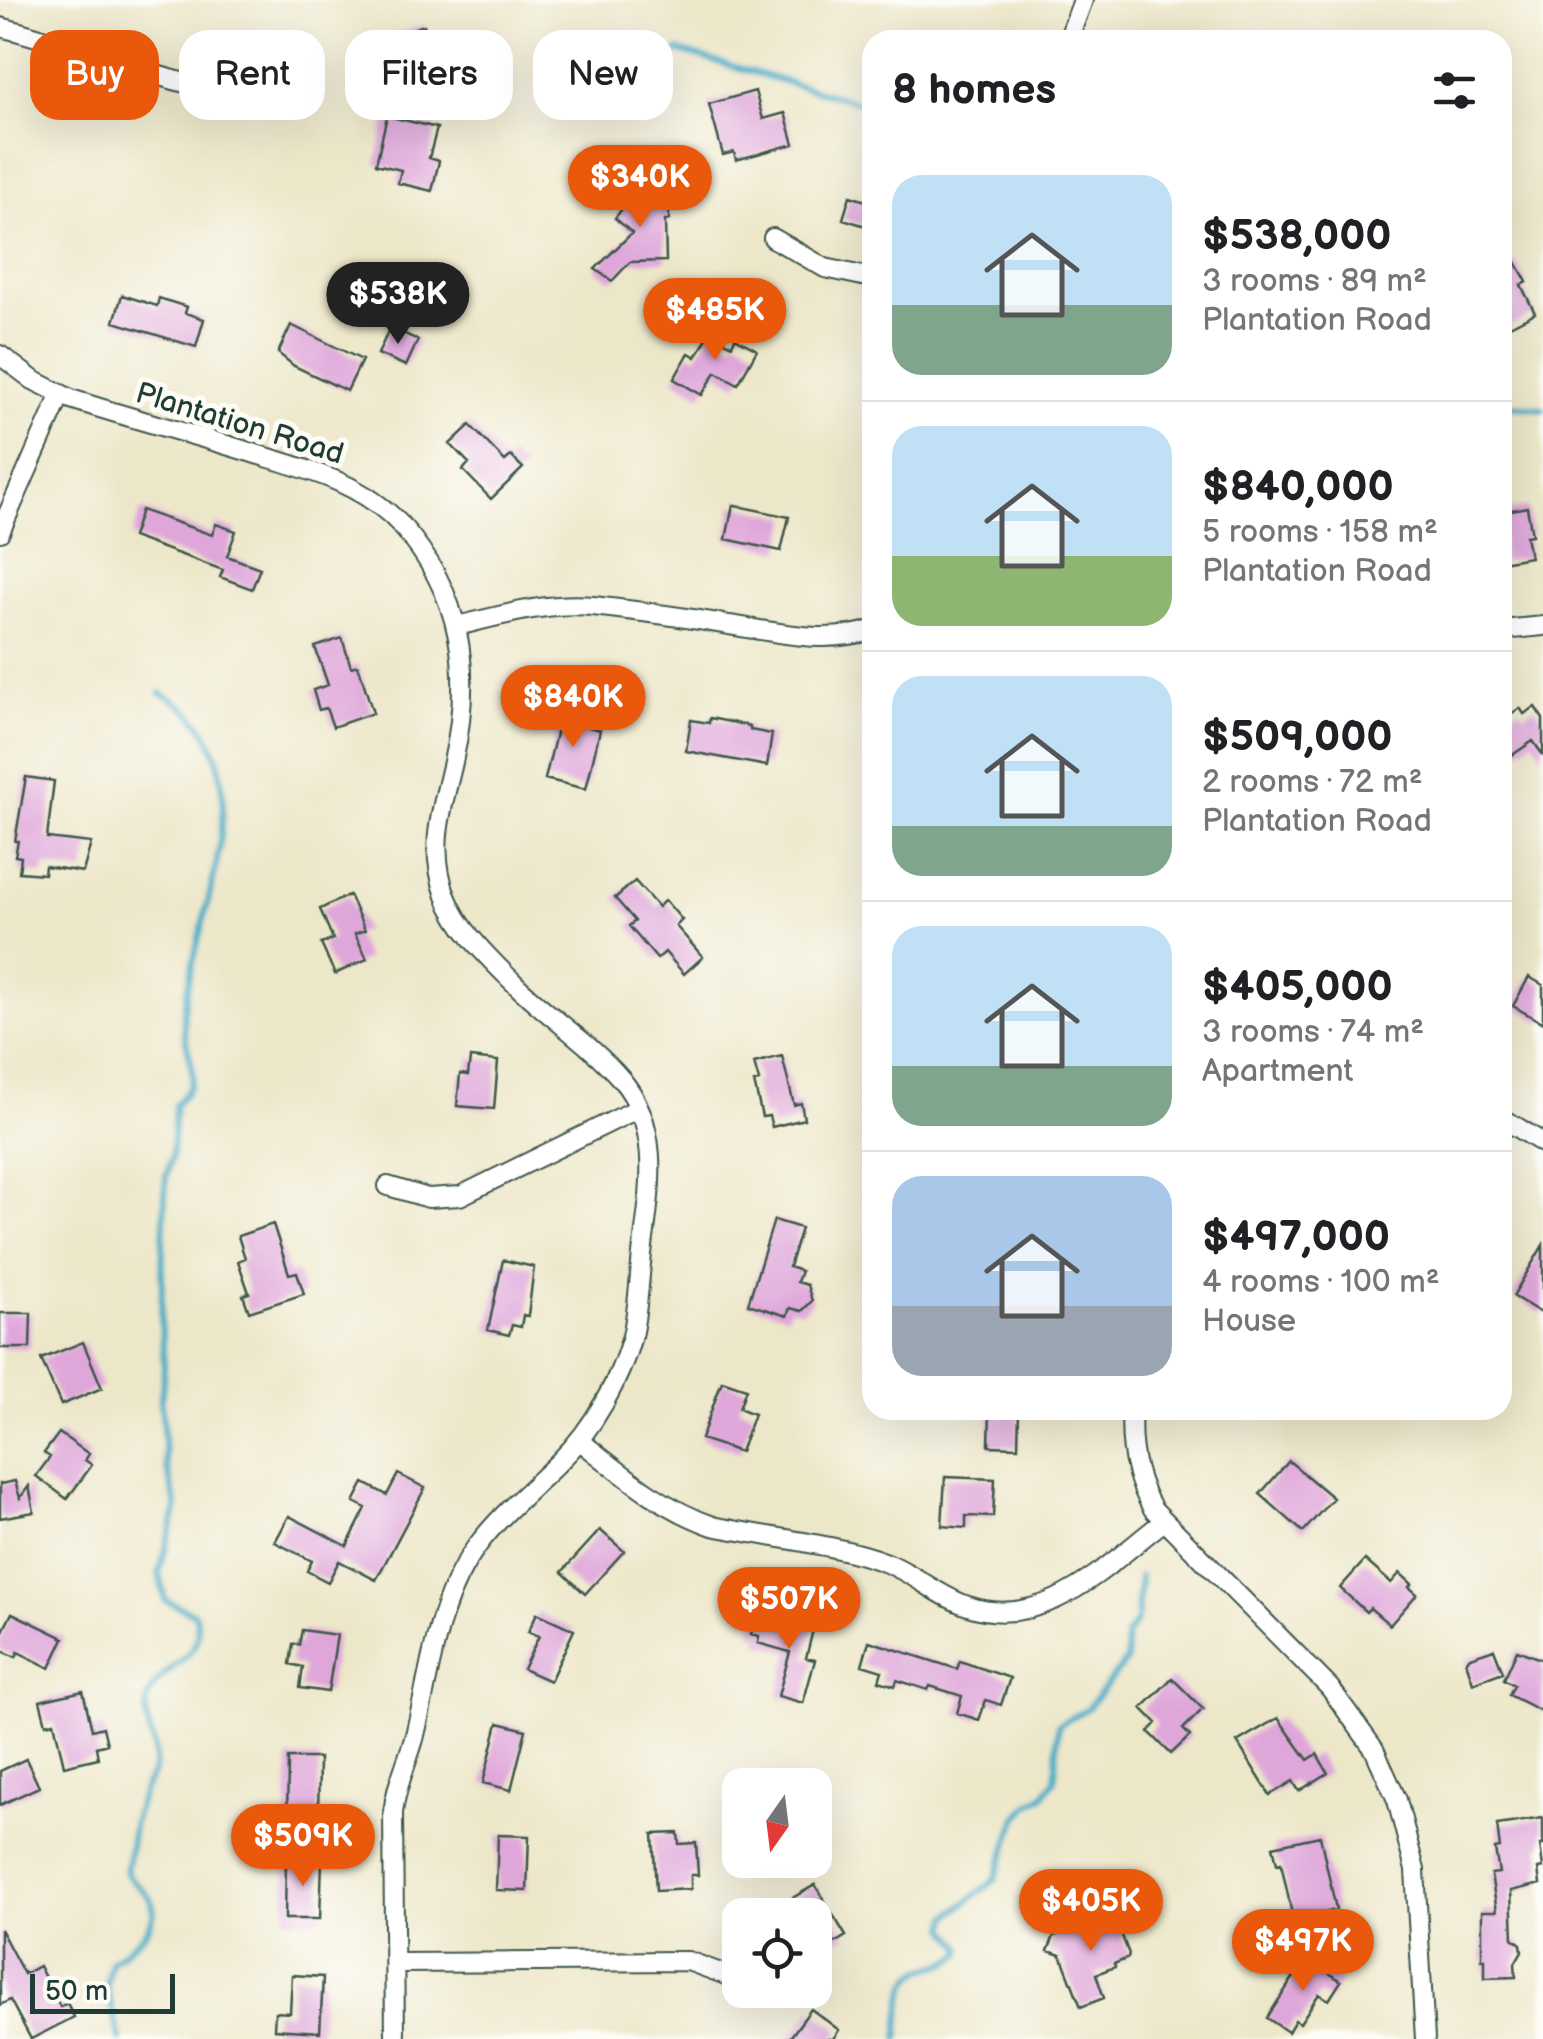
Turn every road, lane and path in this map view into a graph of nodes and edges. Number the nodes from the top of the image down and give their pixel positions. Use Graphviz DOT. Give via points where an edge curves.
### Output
graph roads {
  1 [pos="1082,0"];
  2 [pos="0,27"];
  3 [pos="1072,30"];
  4 [pos="179,82"];
  5 [pos="773,238"];
  6 [pos="862,276"];
  7 [pos="0,355"];
  8 [pos="61,394"];
  9 [pos="0,532"];
  10 [pos="458,626"];
  11 [pos="1543,626"];
  12 [pos="1512,629"];
  13 [pos="862,632"];
  14 [pos="640,1108"];
  15 [pos="1512,1124"];
  16 [pos="1543,1142"];
  17 [pos="388,1186"];
  18 [pos="1131,1420"];
  19 [pos="579,1440"];
  20 [pos="1163,1522"];
  21 [pos="395,1963"];
  22 [pos="722,1973"];
  23 [pos="395,2039"];
  24 [pos="1425,2039"];
  1 -- 3 [label="street"];
  2 -- 4 [label="street"];
  5 -- 6 [label="street" via="825,268"];
  7 -- 8 [label="street, Plantation Road"];
  8 -- 9 [label="street"];
  8 -- 10 [label="street, Plantation Road" via="354,487 398,522 423,553"];
  10 -- 13 [label="street" via="564,605 813,638"];
  10 -- 14 [label="street, Plantation Road" via="462,710 437,834 445,892 482,951 614,1071"];
  11 -- 12 [label="street"];
  14 -- 17 [label="street" via="460,1196 428,1198"];
  14 -- 19 [label="street, Plantation Road" via="651,1179 632,1336"];
  15 -- 16 [label="street"];
  18 -- 20 [label="street" via="1138,1476"];
  19 -- 20 [label="street" via="686,1517 883,1561 982,1609 1020,1612 1058,1600"];
  19 -- 21 [label="street, Plantation Road" via="478,1544 446,1606 396,1787"];
  20 -- 24 [label="street" via="1330,1688 1374,1749 1397,1800 1415,1870"];
  21 -- 22 [label="street" via="688,1961"];
  21 -- 23 [label="street, Plantation Road"];
}
